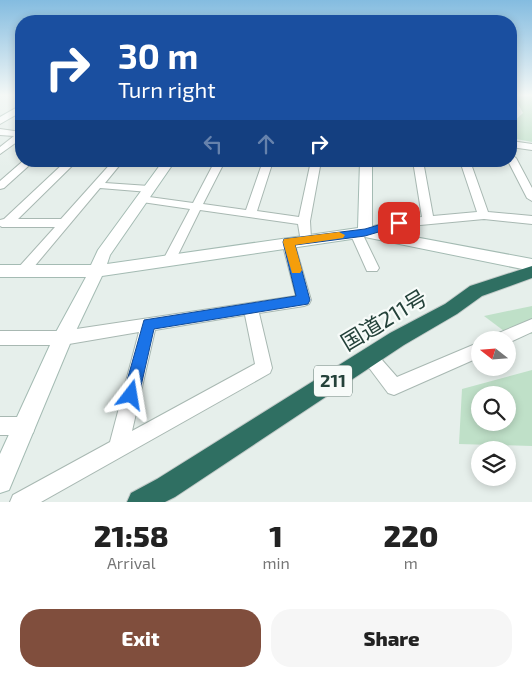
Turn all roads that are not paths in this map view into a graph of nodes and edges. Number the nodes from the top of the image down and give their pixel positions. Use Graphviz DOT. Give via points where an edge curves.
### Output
graph roads {
  1 [pos="0,132"];
  2 [pos="15,134"];
  3 [pos="15,140"];
  4 [pos="517,145"];
  5 [pos="532,147"];
  6 [pos="0,151"];
  7 [pos="22,167"];
  8 [pos="65,167"];
  9 [pos="113,167"];
  10 [pos="165,167"];
  11 [pos="217,167"];
  12 [pos="266,167"];
  13 [pos="315,167"];
  14 [pos="366,167"];
  15 [pos="419,167"];
  16 [pos="467,167"];
  17 [pos="516,167"];
  18 [pos="97,185"];
  19 [pos="0,186"];
  20 [pos="146,194"];
  21 [pos="532,198"];
  22 [pos="195,206"];
  23 [pos="250,214"];
  24 [pos="484,215"];
  25 [pos="532,220"];
  26 [pos="304,221"];
  27 [pos="428,221"];
  28 [pos="3,223"];
  29 [pos="65,223"];
  30 [pos="361,233"];
  31 [pos="305,239"];
  32 [pos="288,242"];
  33 [pos="169,260"];
  34 [pos="532,264"];
  35 [pos="372,268"];
  36 [pos="0,271"];
  37 [pos="23,271"];
  38 [pos="97,271"];
  39 [pos="532,272"];
  40 [pos="251,309"];
  41 [pos="149,324"];
  42 [pos="532,325"];
  43 [pos="516,332"];
  44 [pos="0,338"];
  45 [pos="64,338"];
  46 [pos="471,353"];
  47 [pos="369,358"];
  48 [pos="0,426"];
  49 [pos="26,426"];
  50 [pos="118,448"];
  51 [pos="0,481"];
  52 [pos="20,502"];
  53 [pos="140,502"];
  1 -- 2 [label="street"];
  3 -- 6 [label="street"];
  4 -- 5 [label="street"];
  7 -- 19 [label="street"];
  8 -- 28 [label="street"];
  9 -- 18 [label="street"];
  10 -- 20 [label="street"];
  11 -- 22 [label="street"];
  12 -- 23 [label="street"];
  13 -- 26 [label="street"];
  14 -- 30 [label="street"];
  15 -- 27 [label="street"];
  16 -- 24 [label="street"];
  17 -- 21 [label="street"];
  18 -- 20 [label="street"];
  18 -- 29 [label="street"];
  20 -- 22 [label="street"];
  20 -- 38 [label="street" via="103,254"];
  22 -- 23 [label="street"];
  22 -- 33 [label="street"];
  23 -- 26 [label="street"];
  24 -- 25 [label="street"];
  24 -- 27 [label="street"];
  26 -- 31 [label="street"];
  27 -- 30 [label="street" via="399,223"];
  28 -- 29 [label="street"];
  29 -- 37 [label="street"];
  30 -- 31 [label="street"];
  30 -- 34 [label="street"];
  30 -- 35 [label="street"];
  31 -- 32 [label="street"];
  32 -- 33 [label="street"];
  32 -- 40 [label="street" via="304,300"];
  33 -- 38 [label="street"];
  36 -- 37 [label="street"];
  37 -- 38 [label="street"];
  38 -- 45 [label="street"];
  39 -- 47 [label="highway, 国道211号 / 211" via="476,291 452,309"];
  40 -- 41 [label="street"];
  40 -- 50 [label="street" via="264,368"];
  41 -- 45 [label="street"];
  41 -- 50 [label="street"];
  42 -- 43 [label="street"];
  44 -- 45 [label="street"];
  45 -- 49 [label="street"];
  46 -- 47 [label="street" via="394,387"];
  47 -- 53 [label="highway, 国道211号 / 211"];
  48 -- 49 [label="street"];
  49 -- 51 [label="street"];
  50 -- 52 [label="street"];
}
